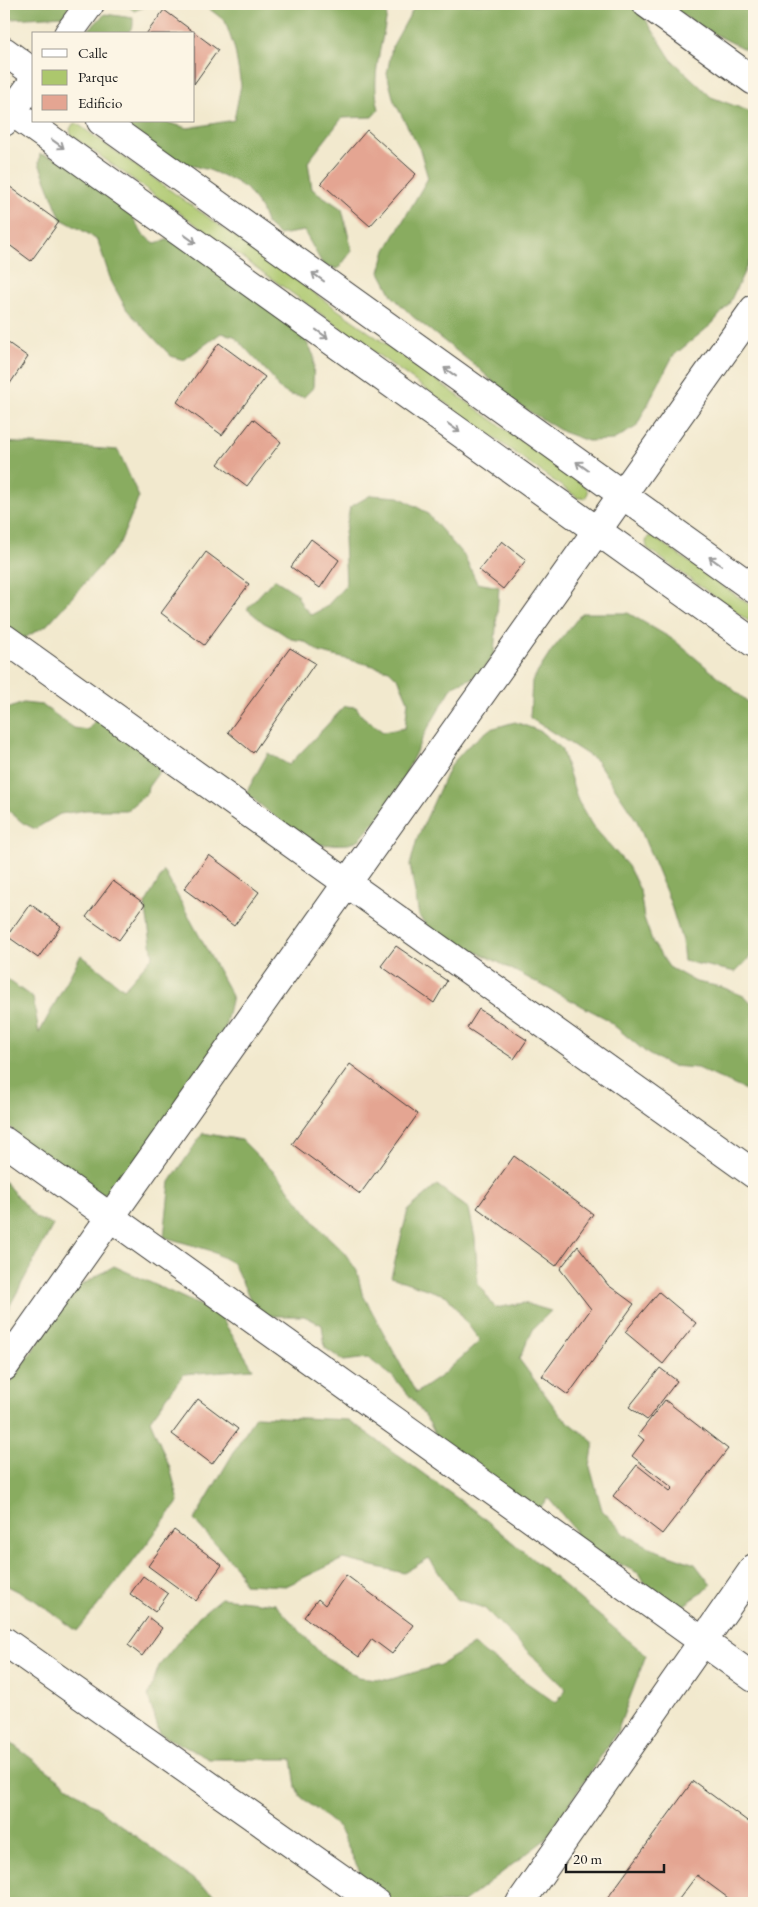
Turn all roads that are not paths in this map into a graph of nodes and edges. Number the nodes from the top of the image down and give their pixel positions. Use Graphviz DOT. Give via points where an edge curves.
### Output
graph roads {
  1 [pos="90,4"];
  2 [pos="647,4"];
  3 [pos="69,32"];
  4 [pos="4,52"];
  5 [pos="32,72"];
  6 [pos="754,81"];
  7 [pos="32,83"];
  8 [pos="6,113"];
  9 [pos="102,122"];
  10 [pos="754,309"];
  11 [pos="623,495"];
  12 [pos="597,531"];
  13 [pos="754,589"];
  14 [pos="4,638"];
  15 [pos="754,644"];
  16 [pos="347,883"];
  17 [pos="4,1141"];
  18 [pos="754,1174"];
  19 [pos="110,1217"];
  20 [pos="4,1368"];
  21 [pos="754,1568"];
  22 [pos="4,1641"];
  23 [pos="703,1641"];
  24 [pos="754,1678"];
  25 [pos="376,1903"];
  26 [pos="520,1903"];
  1 -- 3 [label="street"];
  2 -- 6 [label="street"];
  4 -- 5 [label="street"];
  7 -- 8 [label="street"];
  8 -- 12 [label="street, one-way"];
  11 -- 9 [label="street, one-way"];
  10 -- 11 [label="street"];
  11 -- 12 [label="street"];
  13 -- 11 [label="street, one-way"];
  12 -- 15 [label="street"];
  12 -- 16 [label="street"];
  14 -- 16 [label="street"];
  16 -- 18 [label="street"];
  16 -- 19 [label="street"];
  17 -- 19 [label="street"];
  19 -- 20 [label="street"];
  19 -- 23 [label="street"];
  21 -- 23 [label="street"];
  22 -- 25 [label="street"];
  23 -- 24 [label="street"];
  23 -- 26 [label="street"];
}
